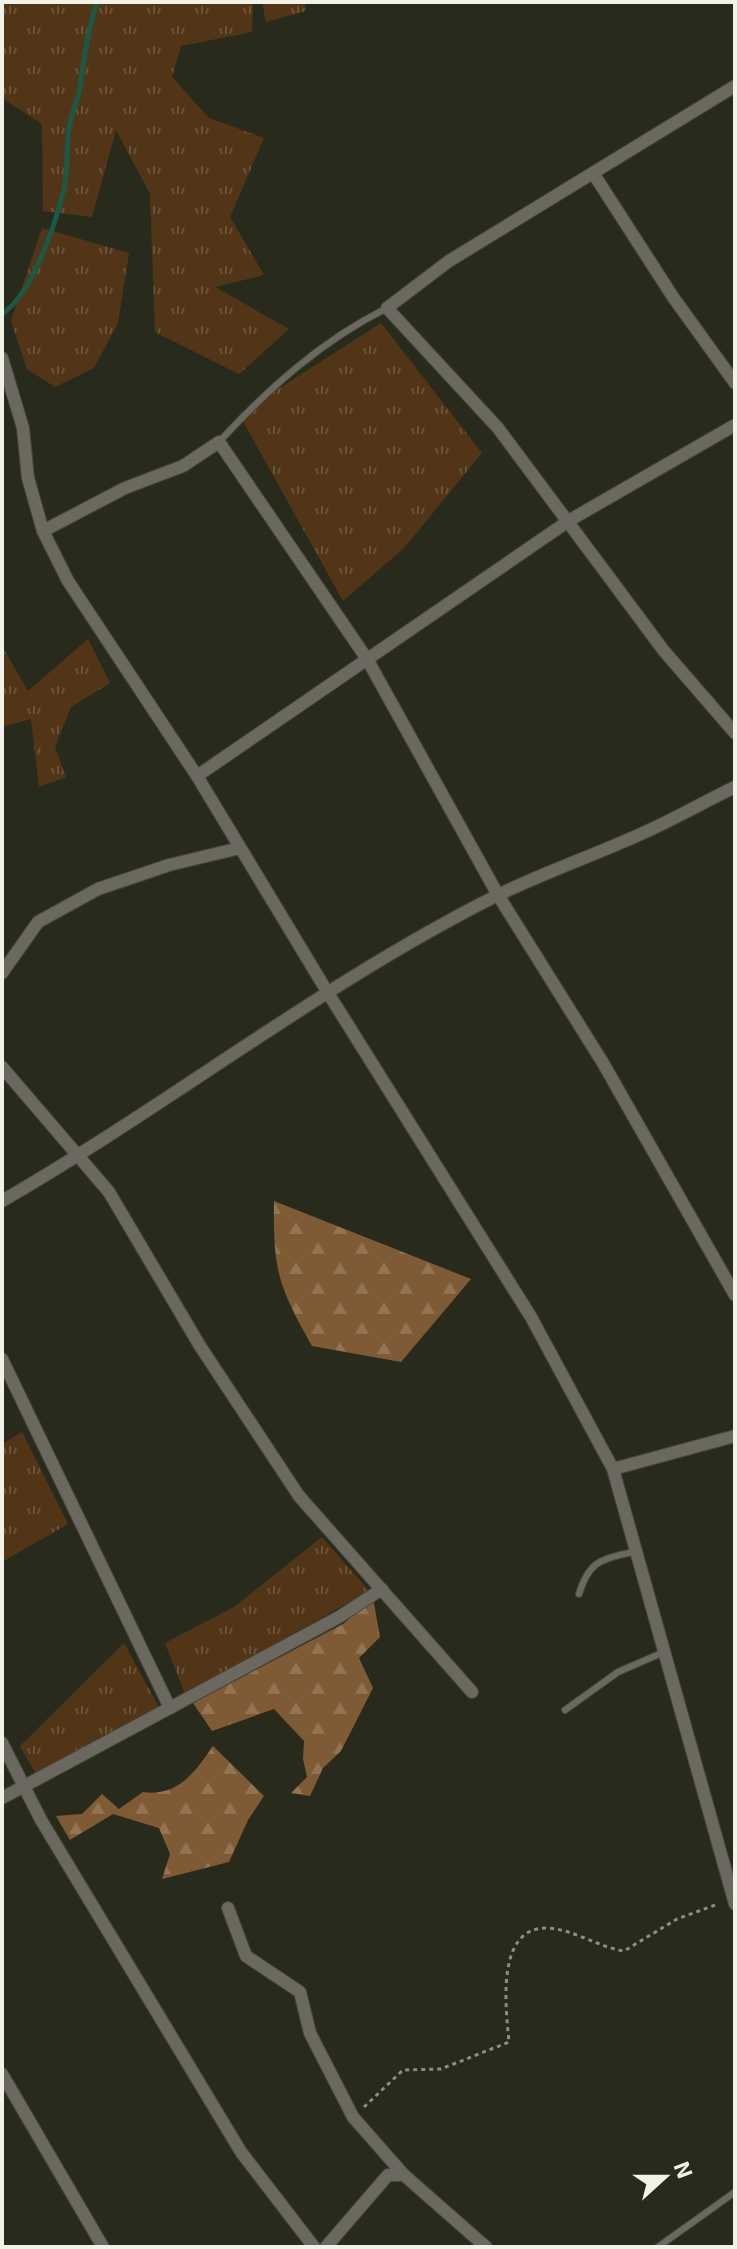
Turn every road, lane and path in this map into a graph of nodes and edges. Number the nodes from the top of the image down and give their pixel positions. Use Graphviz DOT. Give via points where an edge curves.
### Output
graph roads {
  1 [pos="735,86"];
  2 [pos="593,173"];
  3 [pos="387,308"];
  4 [pos="2,358"];
  5 [pos="735,383"];
  6 [pos="735,425"];
  7 [pos="219,442"];
  8 [pos="570,520"];
  9 [pos="43,531"];
  10 [pos="367,659"];
  11 [pos="735,733"];
  12 [pos="197,776"];
  13 [pos="735,787"];
  14 [pos="240,848"];
  15 [pos="498,895"];
  16 [pos="2,973"];
  17 [pos="328,993"];
  18 [pos="2,1067"];
  19 [pos="78,1157"];
  20 [pos="2,1201"];
  21 [pos="735,1295"];
  22 [pos="2,1359"];
  23 [pos="735,1436"];
  24 [pos="613,1469"];
  25 [pos="636,1551"];
  26 [pos="382,1589"];
  27 [pos="579,1594"];
  28 [pos="664,1652"];
  29 [pos="472,1692"];
  30 [pos="170,1708"];
  31 [pos="565,1710"];
  32 [pos="2,1743"];
  33 [pos="23,1787"];
  34 [pos="2,1798"];
  35 [pos="734,1902"];
  36 [pos="228,1908"];
  37 [pos="2,2074"];
  38 [pos="353,2117"];
  39 [pos="404,2175"];
  40 [pos="735,2192"];
  41 [pos="103,2247"];
  42 [pos="314,2247"];
  43 [pos="326,2247"];
  44 [pos="486,2247"];
  45 [pos="658,2247"];
  1 -- 2 [label="street"];
  2 -- 3 [label="street" via="449,261"];
  2 -- 5 [label="street"];
  3 -- 7 [label="lane" via="344,330 262,396"];
  3 -- 8 [label="street" via="498,428"];
  4 -- 9 [label="street" via="23,428 28,478"];
  6 -- 8 [label="street"];
  7 -- 9 [label="street" via="183,466 125,488"];
  7 -- 10 [label="street"];
  8 -- 10 [label="street"];
  8 -- 11 [label="street" via="664,651"];
  9 -- 12 [label="street" via="68,581"];
  10 -- 12 [label="street"];
  10 -- 15 [label="street"];
  12 -- 14 [label="street"];
  13 -- 15 [label="street" via="644,833"];
  14 -- 16 [label="street" via="98,889 38,922"];
  14 -- 17 [label="street"];
  15 -- 17 [label="street"];
  15 -- 21 [label="street" via="603,1063"];
  17 -- 19 [label="street"];
  17 -- 24 [label="street" via="531,1317"];
  18 -- 19 [label="street"];
  19 -- 20 [label="street"];
  19 -- 26 [label="street" via="109,1192 200,1346 299,1496"];
  22 -- 30 [label="street"];
  23 -- 24 [label="street"];
  24 -- 25 [label="street"];
  25 -- 27 [label="lane" via="595,1562"];
  25 -- 28 [label="street"];
  26 -- 29 [label="street"];
  26 -- 30 [label="street"];
  28 -- 31 [label="lane" via="618,1672"];
  28 -- 35 [label="street"];
  30 -- 33 [label="street"];
  32 -- 33 [label="street"];
  33 -- 34 [label="street"];
  33 -- 42 [label="street" via="241,2152"];
  35 -- 38 [label="path" via="677,1919 624,1951 545,1928 522,1936 508,1960 509,2042 441,2069 403,2070"];
  36 -- 38 [label="street" via="246,1956 300,1992 310,2033"];
  37 -- 41 [label="street"];
  38 -- 39 [label="street"];
  39 -- 43 [label="street" via="380,2181"];
  39 -- 44 [label="street"];
  40 -- 45 [label="lane"];
}
